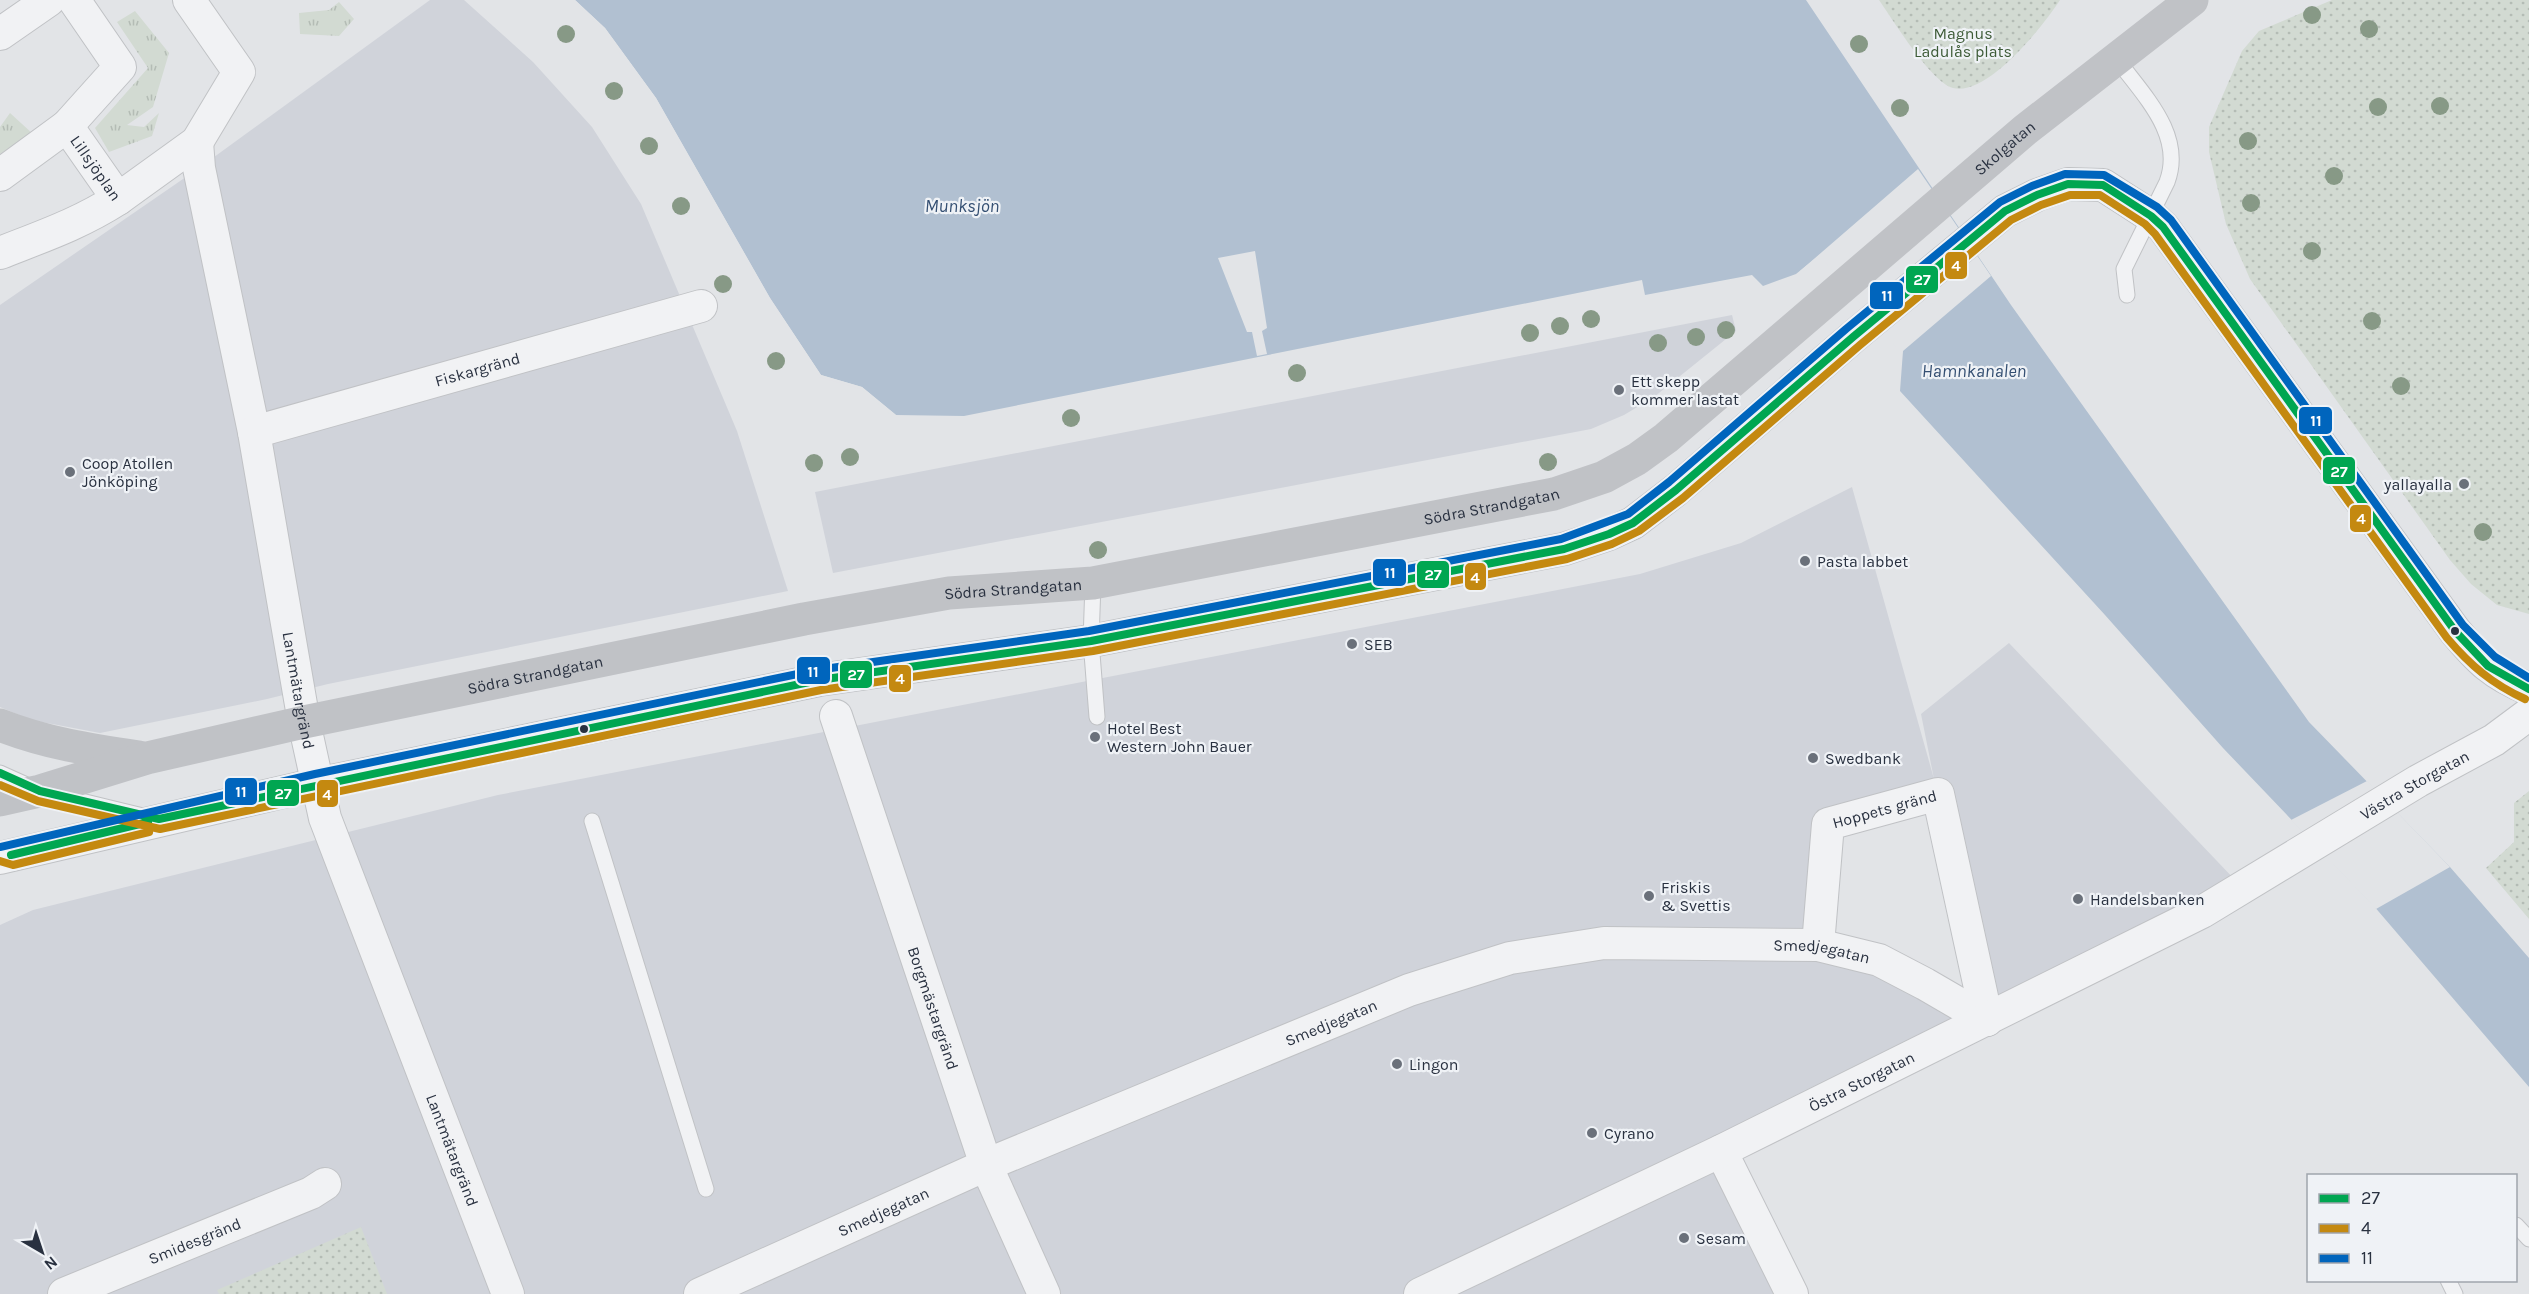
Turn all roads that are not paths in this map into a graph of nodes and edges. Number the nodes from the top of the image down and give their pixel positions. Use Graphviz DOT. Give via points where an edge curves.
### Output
graph roads {
  1 [pos="49,0"];
  2 [pos="74,0"];
  3 [pos="189,0"];
  4 [pos="2192,0"];
  5 [pos="0,34"];
  6 [pos="2116,58"];
  7 [pos="67,126"];
  8 [pos="198,155"];
  9 [pos="0,175"];
  10 [pos="118,199"];
  11 [pos="2151,216"];
  12 [pos="0,253"];
  13 [pos="2127,295"];
  14 [pos="1824,303"];
  15 [pos="701,306"];
  16 [pos="254,432"];
  17 [pos="1093,583"];
  18 [pos="1091,641"];
  19 [pos="2529,689"];
  20 [pos="2529,714"];
  21 [pos="836,716"];
  22 [pos="1097,717"];
  23 [pos="304,722"];
  24 [pos="0,725"];
  25 [pos="147,758"];
  26 [pos="0,773"];
  27 [pos="317,784"];
  28 [pos="40,791"];
  29 [pos="0,801"];
  30 [pos="159,819"];
  31 [pos="592,821"];
  32 [pos="2297,852"];
  33 [pos="4,854"];
  34 [pos="1818,945"];
  35 [pos="1987,1020"];
  36 [pos="1721,1151"];
  37 [pos="986,1165"];
  38 [pos="325,1184"];
  39 [pos="706,1189"];
  40 [pos="2517,1227"];
  41 [pos="2529,1239"];
  42 [pos="64,1294"];
  43 [pos="508,1294"];
  44 [pos="700,1294"];
  45 [pos="1044,1294"];
  46 [pos="1419,1294"];
  47 [pos="1792,1294"];
  1 -- 5 [label="street"];
  2 -- 7 [label="street" via="120,68"];
  3 -- 8 [label="street" via="239,72"];
  4 -- 6 [label="street, Skolgatan"];
  6 -- 11 [label="lane" via="2159,116 2172,150 2173,167"];
  6 -- 14 [label="street, Skolgatan" via="2025,130"];
  7 -- 9 [label="street, Lillsjöplan"];
  7 -- 10 [label="street, Lillsjöplan"];
  8 -- 10 [label="street"];
  8 -- 16 [label="street, Lantmätargränd"];
  10 -- 12 [label="street, Lillsjöplan" via="91,217"];
  11 -- 13 [label="lane" via="2124,269"];
  11 -- 18 [label="street" via="2103,185 2068,184 2005,212 1676,490 1633,523 1609,534 1564,549"];
  11 -- 19 [label="street" via="2174,239 2455,631 2480,661 2502,678"];
  14 -- 17 [label="street, Södra Strandgatan" via="1666,438 1604,477 1554,494"];
  15 -- 16 [label="street, Fiskargränd"];
  16 -- 23 [label="street, Lantmätargränd"];
  17 -- 18 [label="lane"];
  17 -- 23 [label="street, Södra Strandgatan" via="949,593"];
  18 -- 22 [label="lane"];
  18 -- 27 [label="street" via="819,680 571,741"];
  20 -- 32 [label="street, Västra Storgatan" via="2494,740"];
  21 -- 37 [label="street, Borgmästargränd"];
  23 -- 25 [label="street, Södra Strandgatan"];
  23 -- 27 [label="street, Lantmätargränd"];
  24 -- 25 [label="street, Södra Strandgatan" via="66,746"];
  25 -- 28 [label="street, Södra Strandgatan"];
  26 -- 28 [label="lane"];
  27 -- 30 [label="street"];
  27 -- 43 [label="street, Lantmätargränd" via="325,818"];
  28 -- 29 [label="street, Södra Strandgatan"];
  28 -- 30 [label="lane"];
  30 -- 33 [label="street"];
  31 -- 39 [label="lane"];
  32 -- 35 [label="street, Östra Storgatan" via="2202,912"];
  34 -- 35 [label="street, Smedjegatan" via="1879,960"];
  34 -- 35 [label="street, Hoppets gränd" via="1828,824 1938,794"];
  34 -- 37 [label="street, Smedjegatan" via="1604,943 1510,958 1409,990"];
  35 -- 36 [label="street, Östra Storgatan"];
  36 -- 46 [label="street, Östra Storgatan"];
  36 -- 47 [label="street"];
  37 -- 44 [label="street, Smedjegatan"];
  37 -- 45 [label="street, Borgmästargränd"];
  38 -- 42 [label="street, Smidesgränd"];
  40 -- 41 [label="lane"];
}
